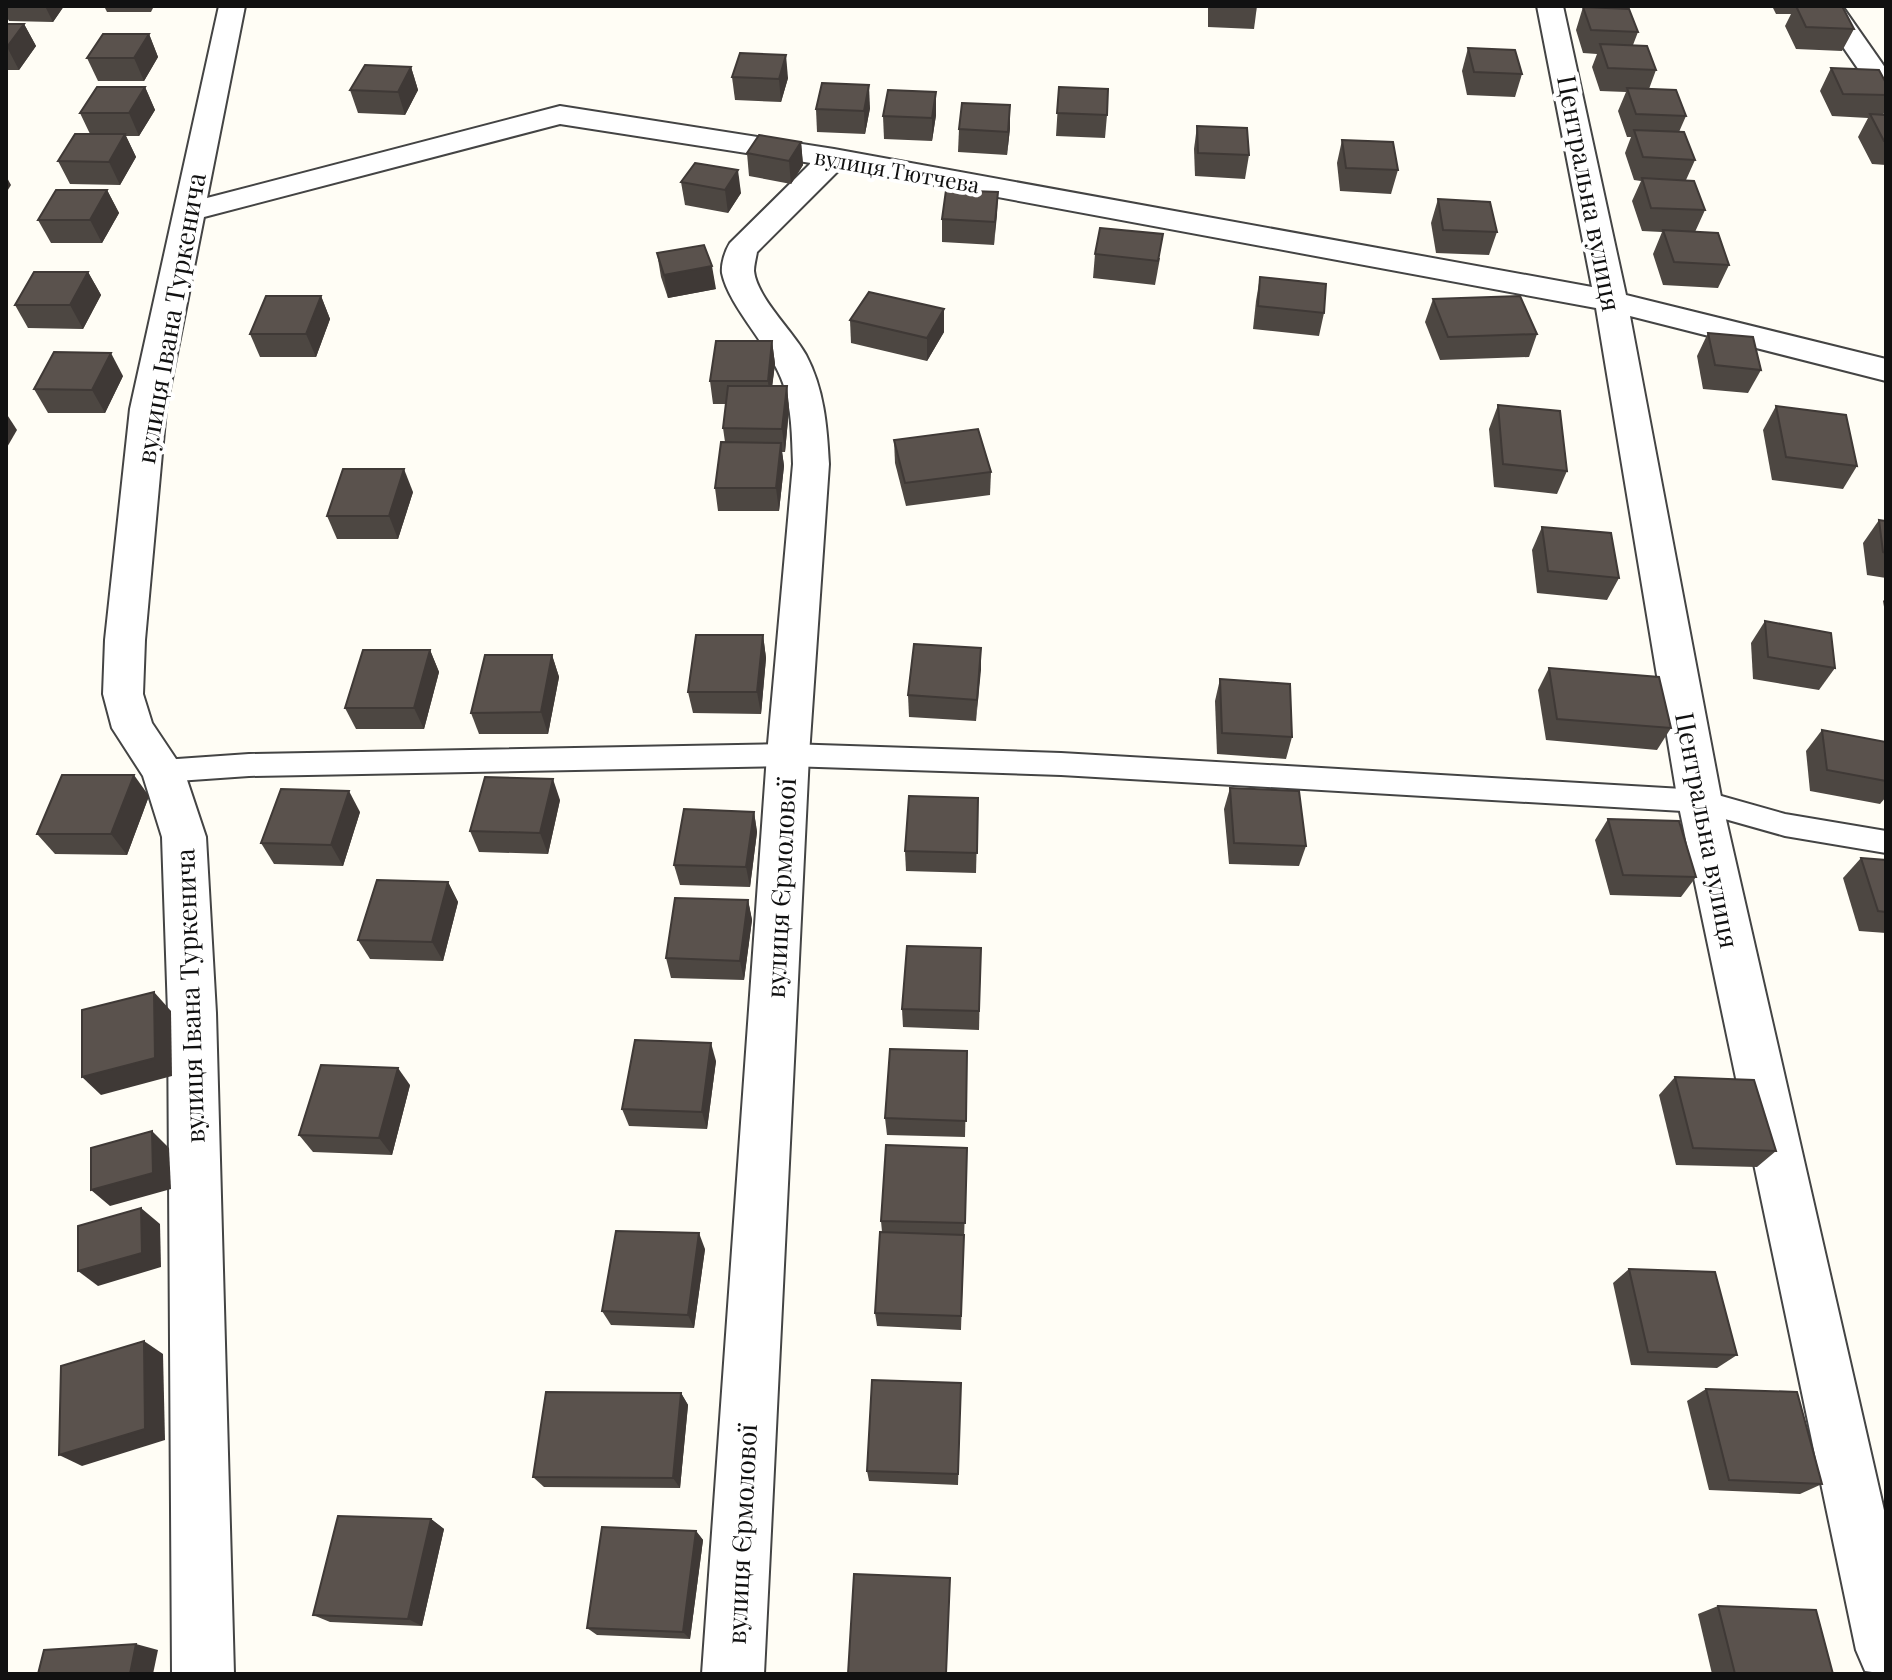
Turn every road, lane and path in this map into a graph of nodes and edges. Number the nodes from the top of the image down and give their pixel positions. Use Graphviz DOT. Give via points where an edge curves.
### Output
graph roads {
  1 [pos="232,6"];
  2 [pos="1550,6"];
  3 [pos="1828,6"];
  4 [pos="1886,89"];
  5 [pos="834,158"];
  6 [pos="188,212"];
  7 [pos="1612,301"];
  8 [pos="1886,370"];
  9 [pos="788,755"];
  10 [pos="163,771"];
  11 [pos="1700,801"];
  12 [pos="1886,842"];
  13 [pos="1886,1650"];
  14 [pos="203,1674"];
  15 [pos="733,1674"];
  1 -- 6 [label="street, вулиця Івана Туркенича"];
  2 -- 7 [label="street, Центральна вулиця"];
  3 -- 4 [label="street"];
  5 -- 6 [label="street, вулиця Тютчева" via="560,115"];
  5 -- 7 [label="street, вулиця Тютчева"];
  5 -- 9 [label="street, вулиця Єрмолової" via="741,250 738,272 789,355 809,423 811,464"];
  6 -- 10 [label="street, вулиця Івана Туркенича" via="148,409 125,640 123,694 133,728"];
  7 -- 8 [label="street, вулиця Тютчева"];
  7 -- 11 [label="street, Центральна вулиця"];
  9 -- 10 [label="lane"];
  9 -- 11 [label="lane" via="1061,764"];
  9 -- 15 [label="street, вулиця Єрмолової"];
  10 -- 14 [label="street, вулиця Івана Туркенича" via="184,837 192,1013"];
  11 -- 12 [label="lane" via="1785,825"];
  11 -- 13 [label="street, Центральна вулиця"];
}
